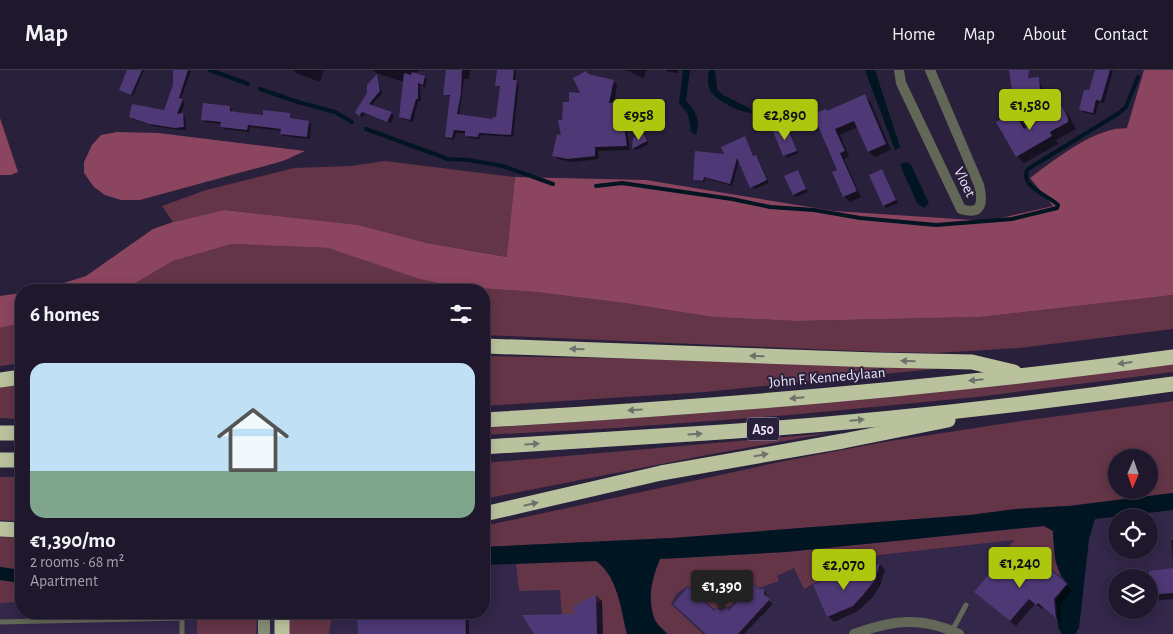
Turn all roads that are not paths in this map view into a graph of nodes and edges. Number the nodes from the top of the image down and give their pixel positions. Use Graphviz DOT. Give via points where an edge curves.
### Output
graph roads {
  1 [pos="899,70"];
  2 [pos="930,70"];
  3 [pos="490,346"];
  4 [pos="1173,357"];
  5 [pos="1025,375"];
  6 [pos="15,378"];
  7 [pos="0,380"];
  8 [pos="1173,384"];
  9 [pos="1042,402"];
  10 [pos="490,420"];
  11 [pos="15,433"];
  12 [pos="0,434"];
  13 [pos="490,447"];
  14 [pos="0,460"];
  15 [pos="15,460"];
  16 [pos="490,513"];
  17 [pos="0,528"];
  18 [pos="15,529"];
  19 [pos="966,605"];
  20 [pos="136,619"];
  21 [pos="182,619"];
  22 [pos="264,619"];
  23 [pos="282,619"];
  24 [pos="0,622"];
  25 [pos="956,632"];
  26 [pos="182,634"];
  27 [pos="264,634"];
  28 [pos="282,634"];
  29 [pos="854,634"];
  1 -- 2 [label="street, Vloet" via="902,83 961,209 976,210 982,199 979,185"];
  5 -- 3 [label="highway, A50, one-way" via="972,362"];
  4 -- 5 [label="highway, John F. Kennedylaan / A50, one-way"];
  5 -- 10 [label="highway, John F. Kennedylaan / A50, one-way" via="723,404"];
  6 -- 7 [label="highway"];
  8 -- 9 [label="highway, A50"];
  13 -- 9 [label="highway, A50, one-way" via="708,433"];
  16 -- 9 [label="highway, A50, one-way" via="661,473"];
  11 -- 12 [label="highway"];
  14 -- 15 [label="highway"];
  17 -- 18 [label="highway"];
  19 -- 25 [label="lane"];
  20 -- 24 [label="lane"];
  21 -- 26 [label="lane"];
  22 -- 27 [label="main road"];
  23 -- 28 [label="highway"];
  25 -- 29 [label="street" via="944,626 910,622 870,628"];
}
